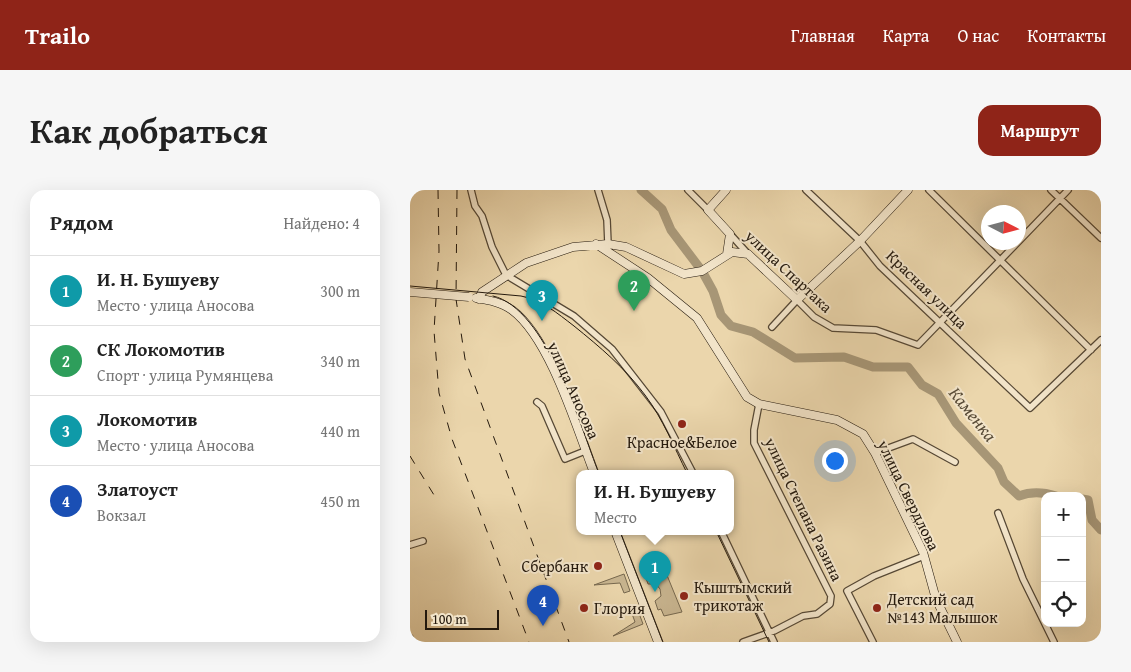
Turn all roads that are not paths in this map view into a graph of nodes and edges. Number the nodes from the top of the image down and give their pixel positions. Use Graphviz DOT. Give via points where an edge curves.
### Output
graph roads {
  1 [pos="471,190"];
  2 [pos="598,190"];
  3 [pos="688,190"];
  4 [pos="726,190"];
  5 [pos="806,190"];
  6 [pos="908,190"];
  7 [pos="929,190"];
  8 [pos="1051,190"];
  9 [pos="1068,190"];
  10 [pos="1060,198"];
  11 [pos="708,210"];
  12 [pos="730,234"];
  13 [pos="1026,234"];
  14 [pos="1101,238"];
  15 [pos="860,241"];
  16 [pos="596,244"];
  17 [pos="608,244"];
  18 [pos="1011,250"];
  19 [pos="727,254"];
  20 [pos="748,254"];
  21 [pos="1000,262"];
  22 [pos="506,275"];
  23 [pos="410,292"];
  24 [pos="479,298"];
  25 [pos="797,300"];
  26 [pos="940,321"];
  27 [pos="772,327"];
  28 [pos="1101,340"];
  29 [pos="1091,350"];
  30 [pos="537,402"];
  31 [pos="759,404"];
  32 [pos="585,451"];
  33 [pos="875,453"];
  34 [pos="955,462"];
  35 [pos="593,470"];
  36 [pos="691,470"];
  37 [pos="998,513"];
  38 [pos="617,535"];
  39 [pos="723,535"];
  40 [pos="423,541"];
  41 [pos="410,544"];
  42 [pos="924,556"];
  43 [pos="770,632"];
  44 [pos="658,642"];
  45 [pos="743,642"];
  46 [pos="774,642"];
  47 [pos="873,642"];
  48 [pos="956,642"];
  49 [pos="1054,642"];
  1 -- 22 [label="street"];
  2 -- 17 [label="street" via="607,220"];
  3 -- 11 [label="street, улица Спартака"];
  4 -- 11 [label="street"];
  5 -- 15 [label="street, Красная улица"];
  6 -- 15 [label="street"];
  7 -- 21 [label="street"];
  8 -- 10 [label="street"];
  9 -- 10 [label="street"];
  10 -- 13 [label="street"];
  10 -- 14 [label="street"];
  11 -- 12 [label="street, улица Спартака"];
  12 -- 19 [label="street"];
  12 -- 20 [label="street, улица Спартака"];
  15 -- 25 [label="street"];
  15 -- 26 [label="street, Красная улица" via="880,266"];
  16 -- 17 [label="street"];
  16 -- 22 [label="street" via="542,257"];
  16 -- 31 [label="street" via="648,278 697,318 739,387 747,398"];
  17 -- 19 [label="street" via="626,247 675,271 693,274 710,267"];
  18 -- 21 [label="street"];
  19 -- 20 [label="street"];
  20 -- 25 [label="street, улица Спартака"];
  21 -- 26 [label="street"];
  21 -- 29 [label="street"];
  22 -- 24 [label="street" via="482,292"];
  22 -- 36 [label="street" via="574,316 612,349 661,412"];
  23 -- 24 [label="street, улица Аносова, bridge"];
  24 -- 32 [label="street, улица Аносова" via="504,306 526,325 556,376"];
  25 -- 26 [label="street, улица Спартака" via="814,317 833,328 876,330 918,345"];
  25 -- 27 [label="street"];
  26 -- 29 [label="street, Красная улица" via="1030,408"];
  28 -- 29 [label="street"];
  30 -- 32 [label="street" via="542,406 565,459"];
  31 -- 33 [label="street, улица Свердлова" via="852,426 863,434"];
  31 -- 43 [label="street, улица Степана Разина" via="754,443 831,596 830,604 817,614 803,616"];
  32 -- 35 [label="street, улица Аносова"];
  33 -- 34 [label="street" via="912,439"];
  33 -- 42 [label="street, улица Свердлова"];
  37 -- 49 [label="street" via="1023,579"];
  38 -- 44 [label="street"];
  39 -- 43 [label="street"];
  40 -- 41 [label="street"];
  42 -- 47 [label="street, улица Степана Разина" via="847,591"];
  42 -- 48 [label="street, улица Свердлова" via="936,599"];
  43 -- 45 [label="street"];
  43 -- 46 [label="street"];
}
